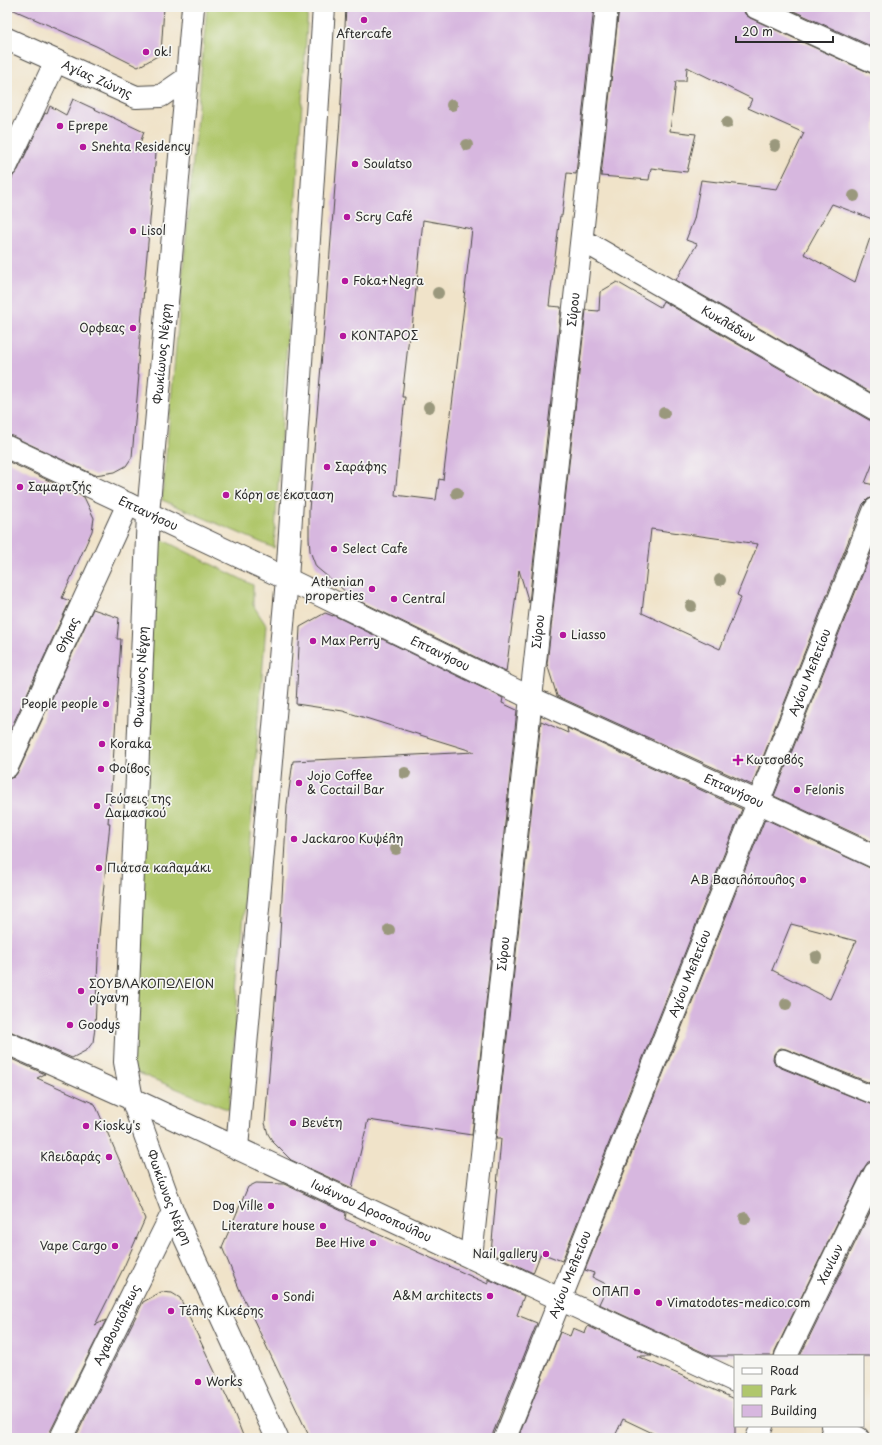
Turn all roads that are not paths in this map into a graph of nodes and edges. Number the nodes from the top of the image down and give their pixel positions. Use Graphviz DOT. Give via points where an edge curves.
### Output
graph roads {
  1 [pos="193,7"];
  2 [pos="324,7"];
  3 [pos="607,7"];
  4 [pos="755,7"];
  5 [pos="7,39"];
  6 [pos="56,61"];
  7 [pos="875,62"];
  8 [pos="187,78"];
  9 [pos="7,165"];
  10 [pos="582,240"];
  11 [pos="875,409"];
  12 [pos="7,447"];
  13 [pos="128,504"];
  14 [pos="875,510"];
  15 [pos="148,514"];
  16 [pos="287,579"];
  17 [pos="531,698"];
  18 [pos="7,767"];
  19 [pos="758,802"];
  20 [pos="875,857"];
  21 [pos="7,1043"];
  22 [pos="783,1058"];
  23 [pos="875,1096"];
  24 [pos="132,1099"];
  25 [pos="237,1148"];
  26 [pos="875,1173"];
  27 [pos="173,1212"];
  28 [pos="471,1257"];
  29 [pos="560,1299"];
  30 [pos="786,1355"];
  31 [pos="734,1381"];
  32 [pos="762,1427"];
  33 [pos="834,1427"];
  34 [pos="61,1438"];
  35 [pos="277,1438"];
  36 [pos="505,1438"];
  37 [pos="757,1438"];
  38 [pos="858,1438"];
  1 -- 8 [label="street, Φωκίωνος Νέγρη"];
  2 -- 16 [label="street"];
  3 -- 10 [label="street, Σύρου"];
  4 -- 7 [label="street"];
  5 -- 6 [label="street, Αγίας Ζώνης"];
  6 -- 8 [label="street, Αγίας Ζώνης" via="136,97 160,96"];
  6 -- 9 [label="street"];
  8 -- 15 [label="street, Φωκίωνος Νέγρη"];
  10 -- 11 [label="street, Κυκλάδων"];
  10 -- 17 [label="street, Σύρου"];
  12 -- 13 [label="street, Επτανήσου"];
  13 -- 15 [label="street, Επτανήσου"];
  13 -- 18 [label="street, Θήρας"];
  14 -- 19 [label="street, Αγίου Μελετίου"];
  15 -- 16 [label="street, Επτανήσου"];
  15 -- 24 [label="street, Φωκίωνος Νέγρη" via="125,1062"];
  16 -- 17 [label="street, Επτανήσου"];
  16 -- 25 [label="street"];
  17 -- 19 [label="street, Επτανήσου"];
  17 -- 28 [label="street, Σύρου"];
  19 -- 20 [label="street, Επτανήσου"];
  19 -- 29 [label="street, Αγίου Μελετίου"];
  21 -- 24 [label="street, Ιωάννου Δροσοπούλου"];
  22 -- 23 [label="lane"];
  24 -- 25 [label="street, Ιωάννου Δροσοπούλου"];
  24 -- 27 [label="street, Φωκίωνος Νέγρη"];
  25 -- 28 [label="street, Ιωάννου Δροσοπούλου"];
  26 -- 30 [label="street, Χανίων"];
  27 -- 34 [label="street, Αγαθουπόλεως"];
  27 -- 35 [label="street, Φωκίωνος Νέγρη"];
  28 -- 29 [label="street, Ιωάννου Δροσοπούλου"];
  29 -- 31 [label="street, Ιωάννου Δροσοπούλου"];
  29 -- 36 [label="street, Αγίου Μελετίου"];
  32 -- 37 [label="street"];
  33 -- 38 [label="street"];
}
